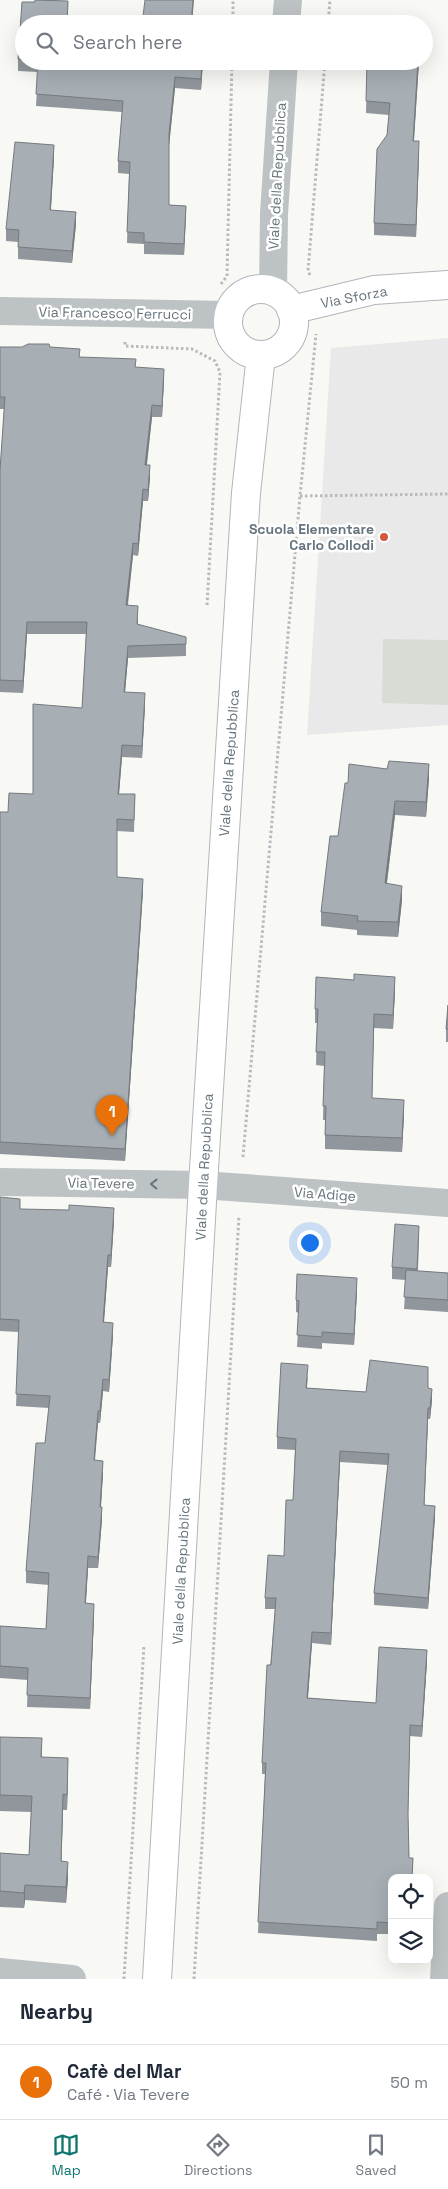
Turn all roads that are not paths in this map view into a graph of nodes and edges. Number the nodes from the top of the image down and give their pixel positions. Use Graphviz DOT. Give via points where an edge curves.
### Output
graph roads {
  1 [pos="288,0"];
  2 [pos="287,15"];
  3 [pos="283,70"];
  4 [pos="448,285"];
  5 [pos="282,301"];
  6 [pos="0,311"];
  7 [pos="229,315"];
  8 [pos="261,355"];
  9 [pos="0,1182"];
  10 [pos="203,1185"];
  11 [pos="448,1202"];
  12 [pos="448,1906"];
  13 [pos="0,1972"];
  14 [pos="72,1979"];
  15 [pos="157,1979"];
  16 [pos="444,1979"];
  1 -- 2 [label="street"];
  3 -- 5 [label="street, Viale della Repubblica" via="274,214"];
  4 -- 5 [label="street, Via Sforza"];
  5 -- 7 [label="street" via="266,290 250,292 237,301"];
  5 -- 8 [label="street, Viale della Repubblica" via="294,323 290,339 277,351"];
  6 -- 7 [label="street, Via Francesco Ferrucci"];
  7 -- 8 [label="street" via="229,330 235,343 247,352"];
  8 -- 10 [label="street, Viale della Repubblica" via="246,493"];
  10 -- 9 [label="street, Via Tevere, one-way"];
  10 -- 11 [label="street, Via Adige"];
  10 -- 15 [label="street, Viale della Repubblica"];
  12 -- 16 [label="street"];
  13 -- 14 [label="street"];
}
